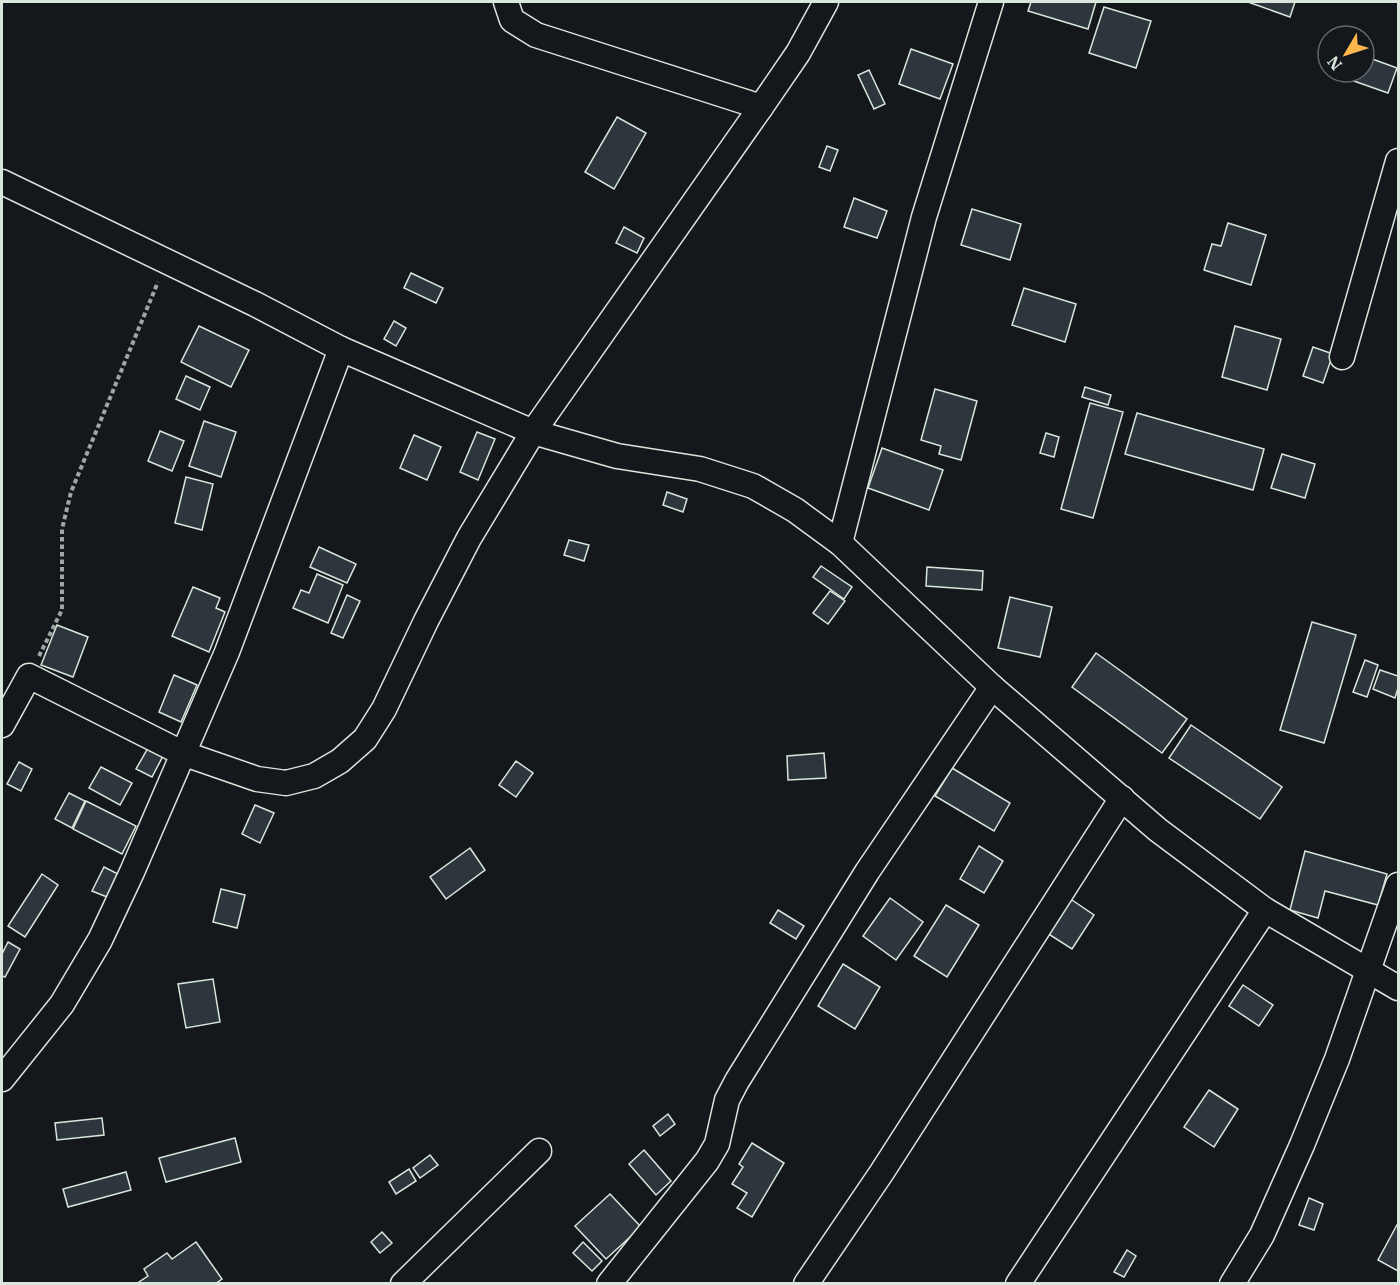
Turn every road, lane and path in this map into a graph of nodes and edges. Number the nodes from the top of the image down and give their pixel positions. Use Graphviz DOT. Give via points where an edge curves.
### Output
graph roads {
  1 [pos="506,2"];
  2 [pos="826,2"];
  3 [pos="991,2"];
  4 [pos="761,107"];
  5 [pos="1398,161"];
  6 [pos="2,182"];
  7 [pos="166,262"];
  8 [pos="341,349"];
  9 [pos="1342,357"];
  10 [pos="533,432"];
  11 [pos="840,543"];
  12 [pos="29,676"];
  13 [pos="992,687"];
  14 [pos="2,725"];
  15 [pos="182,753"];
  16 [pos="1122,798"];
  17 [pos="1398,885"];
  18 [pos="1266,910"];
  19 [pos="1369,972"];
  20 [pos="1398,988"];
  21 [pos="2,1079"];
  22 [pos="539,1151"];
  23 [pos="403,1284"];
  24 [pos="609,1284"];
  25 [pos="806,1284"];
  26 [pos="1018,1284"];
  27 [pos="1232,1284"];
  1 -- 4 [label="street" via="512,20 536,35"];
  2 -- 4 [label="street" via="798,53"];
  3 -- 11 [label="street" via="924,217"];
  4 -- 10 [label="street"];
  5 -- 9 [label="street"];
  6 -- 7 [label="street"];
  7 -- 8 [label="street"];
  7 -- 12 [label="path" via="71,492 62,529 62,610"];
  8 -- 10 [label="street"];
  8 -- 15 [label="street" via="231,642"];
  10 -- 11 [label="street" via="617,456 700,469 753,486"];
  10 -- 15 [label="street" via="469,538 384,709 365,739 314,777 286,783 256,779"];
  11 -- 13 [label="street"];
  12 -- 14 [label="street"];
  12 -- 15 [label="street"];
  13 -- 16 [label="street"];
  13 -- 24 [label="street" via="867,872 771,1026 727,1100 717,1144 707,1161"];
  15 -- 21 [label="street" via="100,940 62,1004"];
  16 -- 18 [label="street"];
  16 -- 25 [label="street"];
  17 -- 19 [label="street"];
  18 -- 19 [label="street"];
  18 -- 26 [label="street"];
  19 -- 20 [label="street"];
  19 -- 27 [label="street" via="1302,1145 1262,1235"];
  22 -- 23 [label="street"];
}
